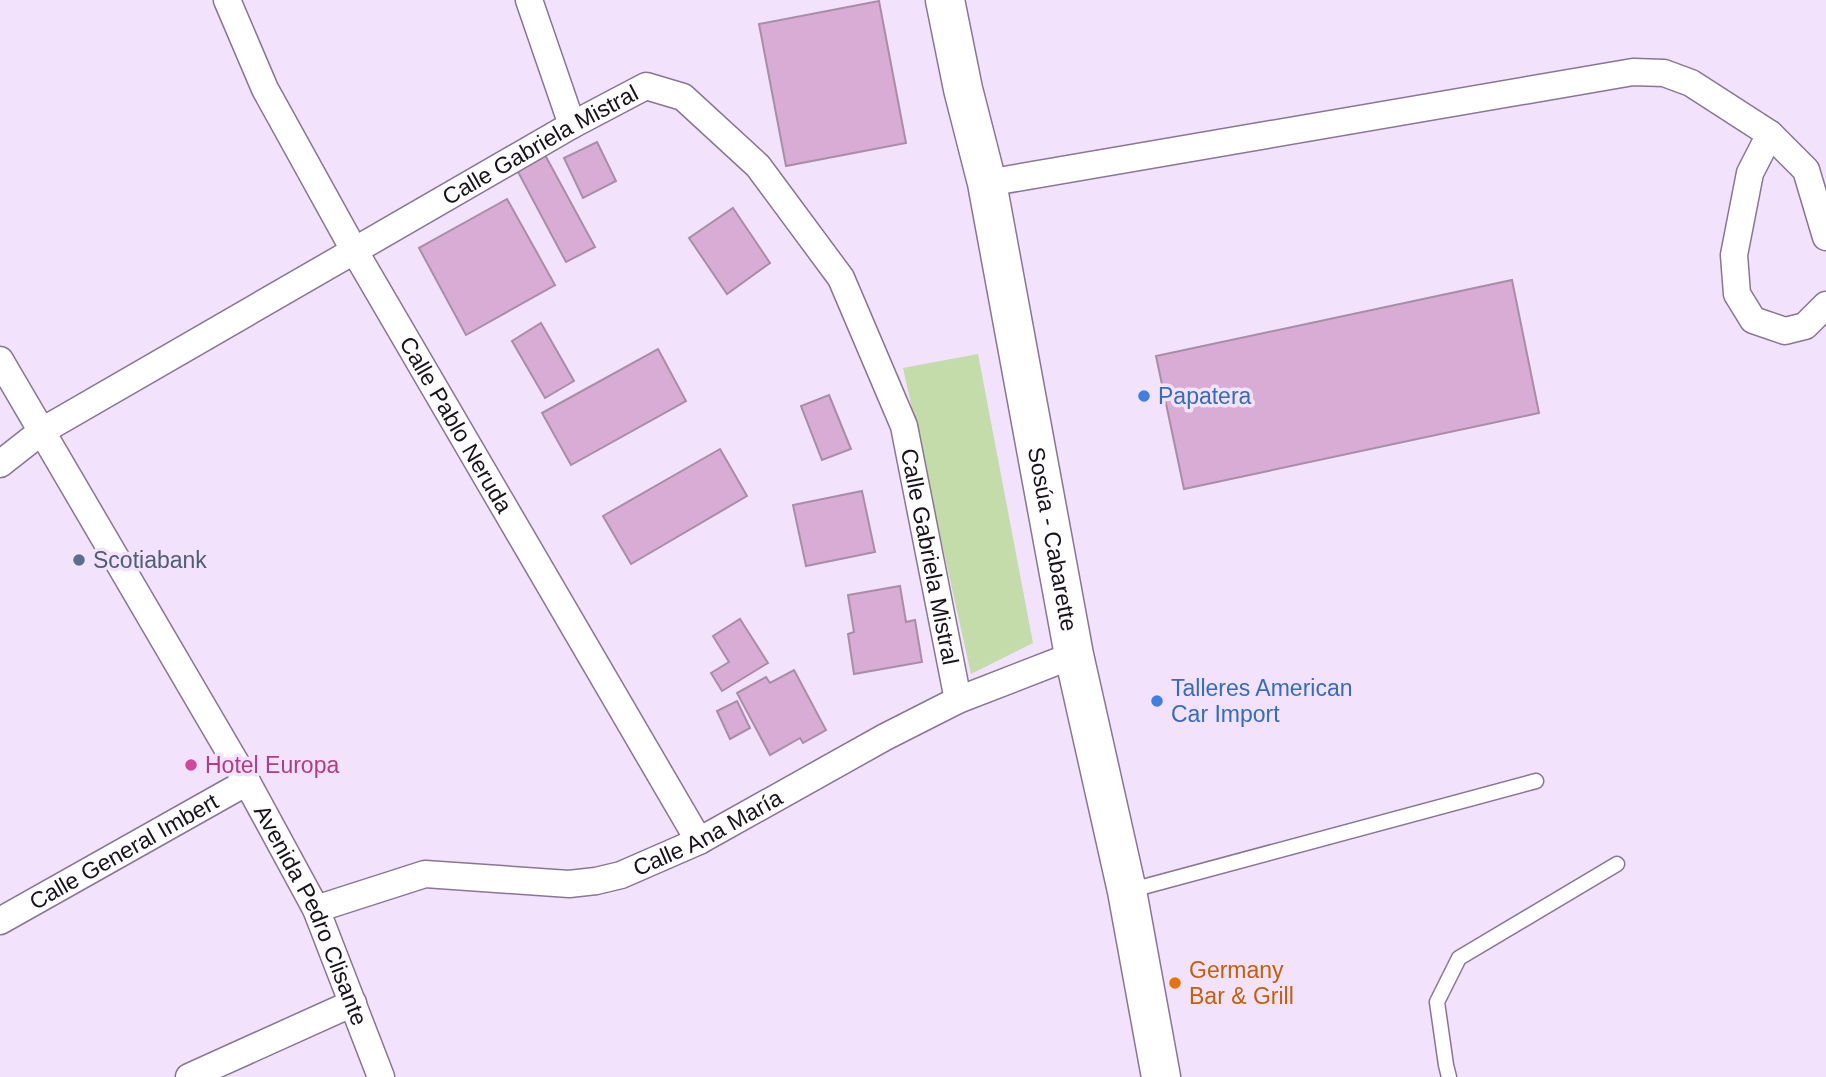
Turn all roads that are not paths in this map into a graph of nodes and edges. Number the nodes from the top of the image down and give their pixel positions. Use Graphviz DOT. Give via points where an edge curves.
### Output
graph roads {
  1 [pos="227,0"];
  2 [pos="529,0"];
  3 [pos="945,0"];
  4 [pos="572,125"];
  5 [pos="1770,134"];
  6 [pos="987,183"];
  7 [pos="1826,237"];
  8 [pos="354,250"];
  9 [pos="1826,305"];
  10 [pos="0,360"];
  11 [pos="42,431"];
  12 [pos="0,464"];
  13 [pos="1074,655"];
  14 [pos="958,700"];
  15 [pos="1536,781"];
  16 [pos="247,782"];
  17 [pos="699,841"];
  18 [pos="1617,864"];
  19 [pos="1126,891"];
  20 [pos="316,909"];
  21 [pos="0,921"];
  22 [pos="353,1003"];
  23 [pos="188,1077"];
  24 [pos="381,1077"];
  25 [pos="1161,1077"];
  26 [pos="1450,1077"];
  1 -- 8 [label="street, Calle Pablo Neruda" via="265,89"];
  2 -- 4 [label="street"];
  3 -- 6 [label="main road, Sosúa - Cabarette"];
  4 -- 8 [label="street, Calle Gabriela Mistral"];
  4 -- 14 [label="street, Calle Gabriela Mistral" via="646,86 683,97 758,166 841,278 904,426"];
  5 -- 6 [label="street" via="1691,83 1664,73 1633,72"];
  5 -- 7 [label="street" via="1806,170"];
  5 -- 9 [label="street" via="1750,173 1734,255 1737,295 1753,320 1785,331 1805,327"];
  6 -- 13 [label="main road, Sosúa - Cabarette"];
  8 -- 11 [label="street, Calle Gabriela Mistral"];
  8 -- 17 [label="street, Calle Pablo Neruda"];
  10 -- 11 [label="street, Avenida Pedro Clisante"];
  11 -- 12 [label="street, Calle Gabriela Mistral"];
  11 -- 16 [label="street, Avenida Pedro Clisante"];
  13 -- 14 [label="street, Calle Ana María"];
  13 -- 19 [label="main road, Sosúa - Cabarette"];
  14 -- 17 [label="street, Calle Ana María"];
  15 -- 19 [label="lane"];
  16 -- 20 [label="street, Avenida Pedro Clisante"];
  16 -- 21 [label="street, Calle General Imbert"];
  17 -- 20 [label="street, Calle Ana María" via="596,881 569,884 425,874"];
  18 -- 26 [label="lane" via="1459,958 1437,1002"];
  19 -- 25 [label="main road, Sosúa - Cabarette"];
  20 -- 22 [label="street, Avenida Pedro Clisante"];
  22 -- 23 [label="street"];
  22 -- 24 [label="street, Avenida Pedro Clisante"];
}
